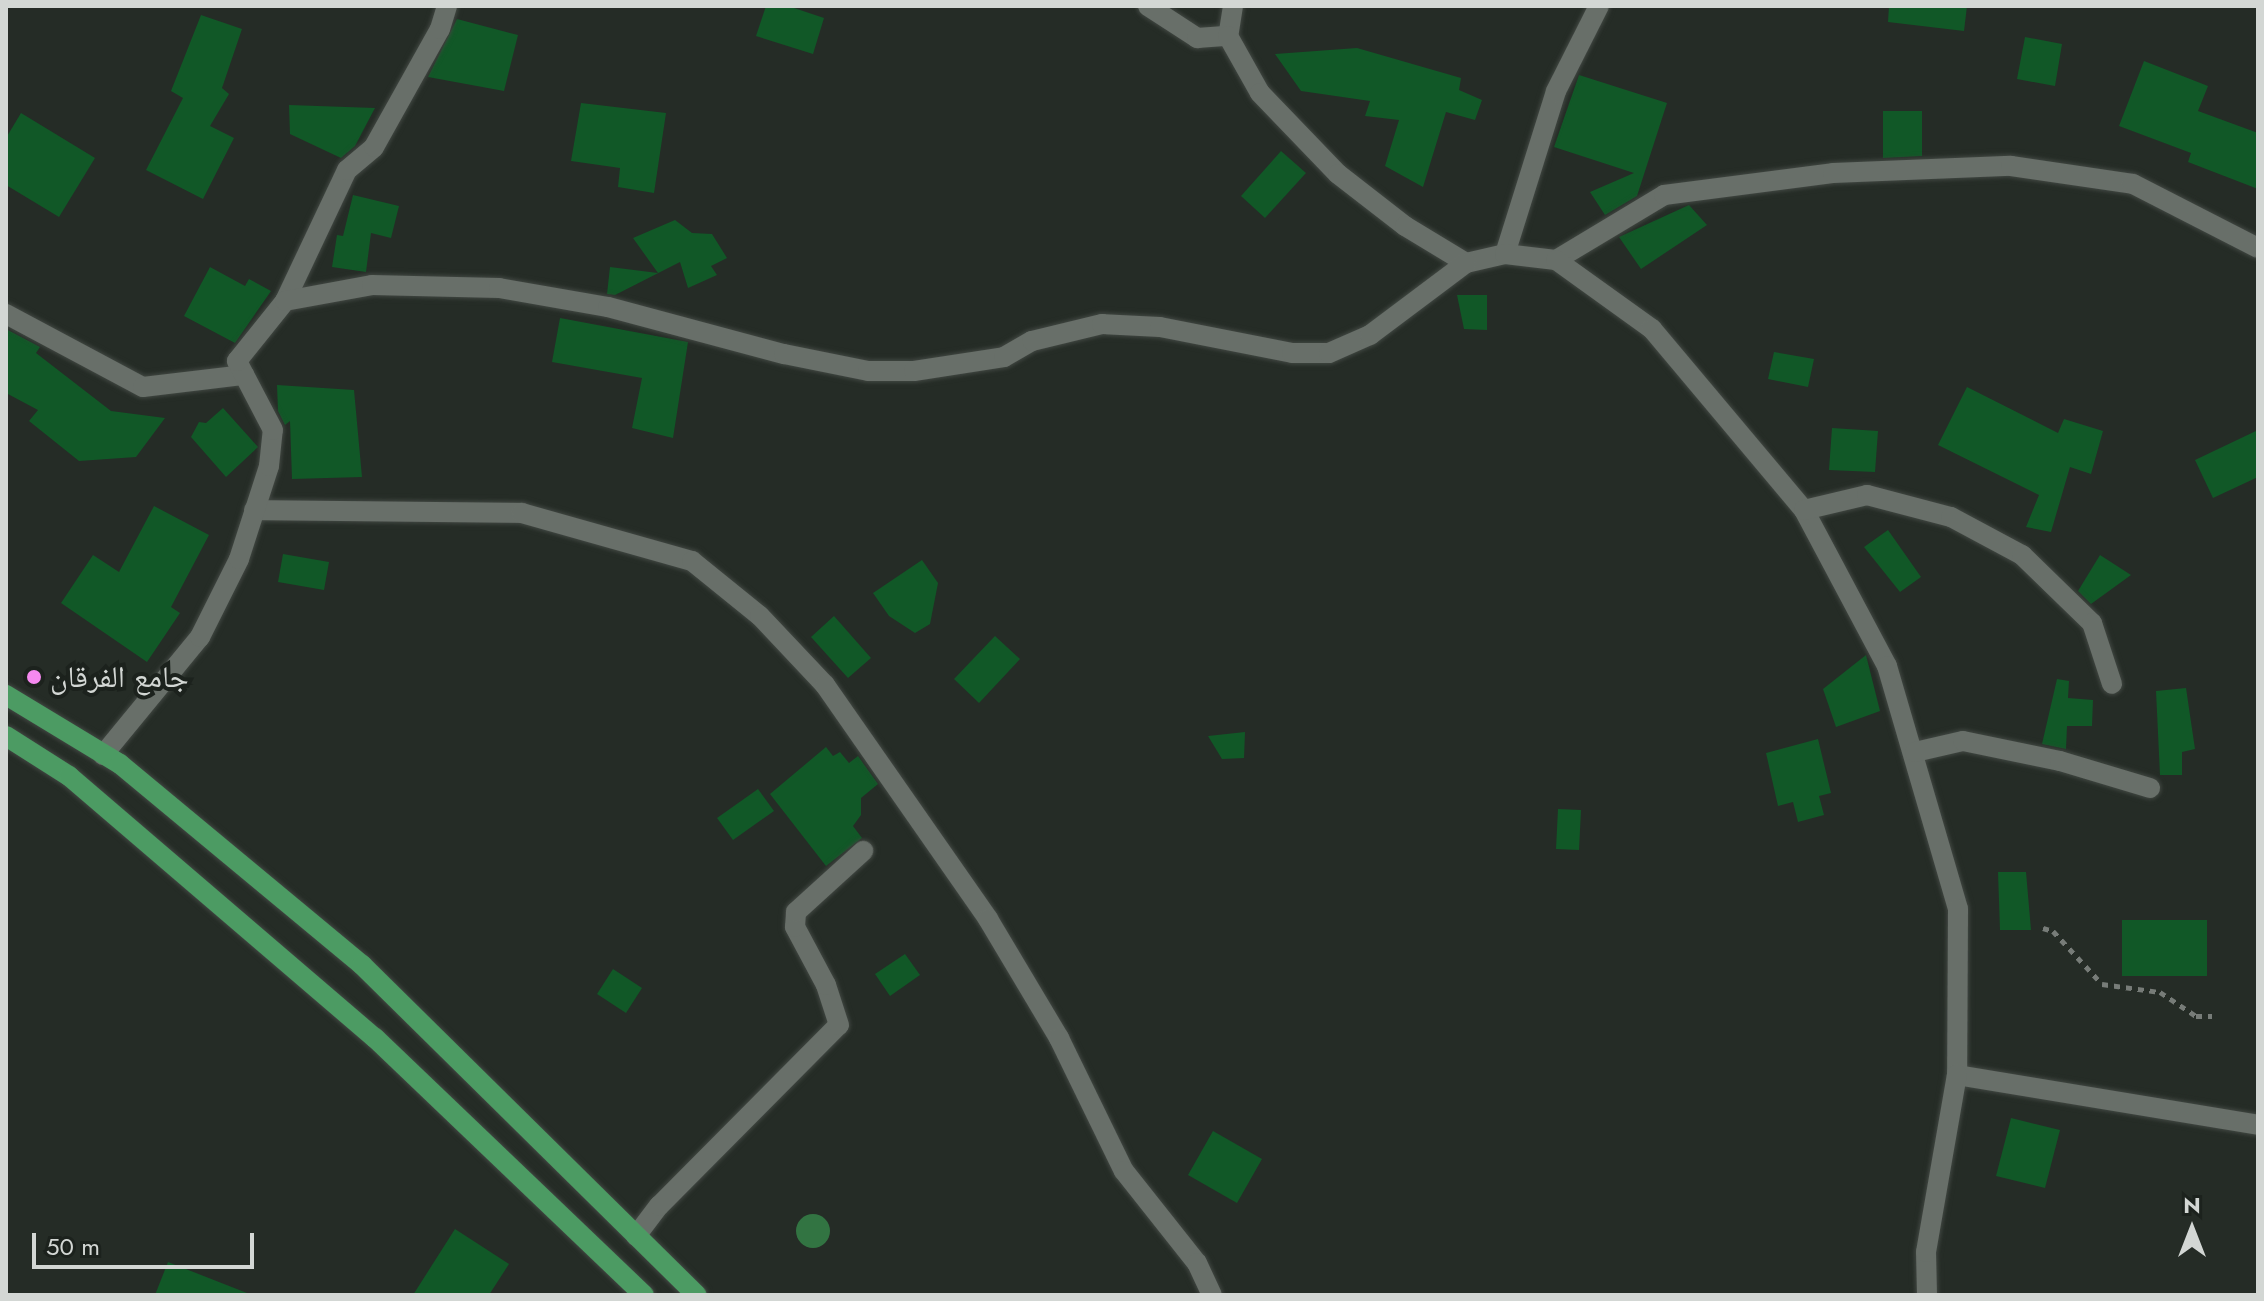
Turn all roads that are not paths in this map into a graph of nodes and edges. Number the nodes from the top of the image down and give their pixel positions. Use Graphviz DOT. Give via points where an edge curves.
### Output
graph roads {
  1 [pos="447,6"];
  2 [pos="1148,6"];
  3 [pos="1233,6"];
  4 [pos="1599,6"];
  5 [pos="1228,36"];
  6 [pos="2258,248"];
  7 [pos="1505,254"];
  8 [pos="1556,260"];
  9 [pos="1466,263"];
  10 [pos="285,301"];
  11 [pos="6,314"];
  12 [pos="244,375"];
  13 [pos="254,510"];
  14 [pos="1804,510"];
  15 [pos="2112,684"];
  16 [pos="6,695"];
  17 [pos="6,736"];
  18 [pos="1915,752"];
  19 [pos="103,755"];
  20 [pos="2150,788"];
  21 [pos="863,851"];
  22 [pos="1957,1075"];
  23 [pos="2258,1125"];
  24 [pos="636,1236"];
  25 [pos="644,1295"];
  26 [pos="697,1295"];
  27 [pos="1212,1295"];
  28 [pos="1927,1295"];
  1 -- 10 [label="street" via="440,29 374,147 347,170"];
  2 -- 5 [label="street" via="1197,38"];
  3 -- 5 [label="street"];
  4 -- 7 [label="street" via="1556,91"];
  5 -- 9 [label="street" via="1260,93 1338,174 1405,226"];
  6 -- 8 [label="street" via="2133,184 2011,166 1833,173 1664,195"];
  7 -- 8 [label="street"];
  7 -- 9 [label="street"];
  8 -- 14 [label="street" via="1652,329"];
  9 -- 10 [label="street" via="1370,335 1329,353 1292,353 1160,327 1102,324 1032,341 1004,357 914,371 868,371 608,307 499,288 372,285"];
  10 -- 12 [label="street" via="237,361"];
  11 -- 12 [label="street" via="143,387"];
  12 -- 13 [label="street" via="273,430 269,466"];
  13 -- 19 [label="street" via="239,559 200,637"];
  13 -- 27 [label="street" via="522,513 692,561 825,685 896,783 1059,1038 1124,1171 1197,1263"];
  14 -- 15 [label="street" via="1867,495 1951,517 2022,555 2092,623"];
  14 -- 18 [label="street" via="1887,666"];
  16 -- 19 [label="main road"];
  17 -- 25 [label="main road" via="69,776 375,1038"];
  18 -- 20 [label="street" via="1963,741 2060,761"];
  18 -- 22 [label="street" via="1958,909"];
  19 -- 24 [label="main road" via="362,965"];
  21 -- 24 [label="street" via="796,912 795,927 831,995 839,1025 659,1206"];
  22 -- 23 [label="street"];
  22 -- 28 [label="street" via="1926,1252"];
  24 -- 26 [label="main road"];
}
